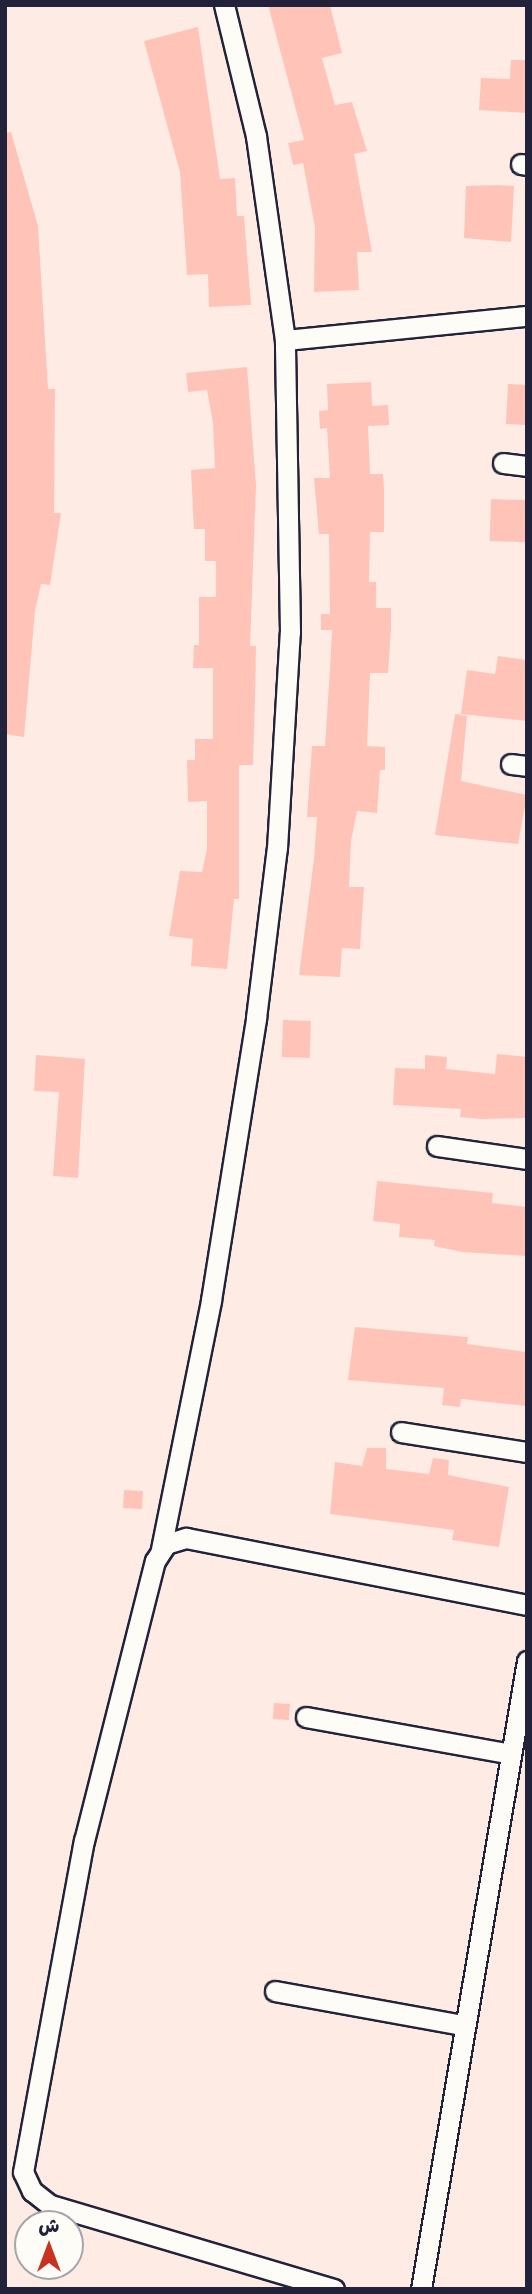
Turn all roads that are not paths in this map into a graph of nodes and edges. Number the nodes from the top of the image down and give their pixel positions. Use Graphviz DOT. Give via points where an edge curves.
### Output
graph roads {
  1 [pos="224,5"];
  2 [pos="527,316"];
  3 [pos="285,340"];
  4 [pos="503,463"];
  5 [pos="527,466"];
  6 [pos="437,1146"];
  7 [pos="527,1159"];
  8 [pos="401,1432"];
  9 [pos="527,1452"];
  10 [pos="161,1549"];
  11 [pos="527,1605"];
  12 [pos="527,1661"];
  13 [pos="306,1717"];
  14 [pos="511,1754"];
  15 [pos="275,1992"];
  16 [pos="462,2025"];
  17 [pos="334,2289"];
  18 [pos="421,2289"];
  1 -- 3 [label="street" via="257,136"];
  2 -- 3 [label="street"];
  3 -- 10 [label="street" via="293,552 277,848 214,1286"];
  4 -- 5 [label="street"];
  6 -- 7 [label="street"];
  8 -- 9 [label="street"];
  10 -- 11 [label="street" via="186,1538"];
  10 -- 17 [label="street" via="84,1841 23,2172 32,2191 50,2205"];
  12 -- 14 [label="street"];
  13 -- 14 [label="street"];
  14 -- 16 [label="street"];
  15 -- 16 [label="street"];
  16 -- 18 [label="street"];
}
